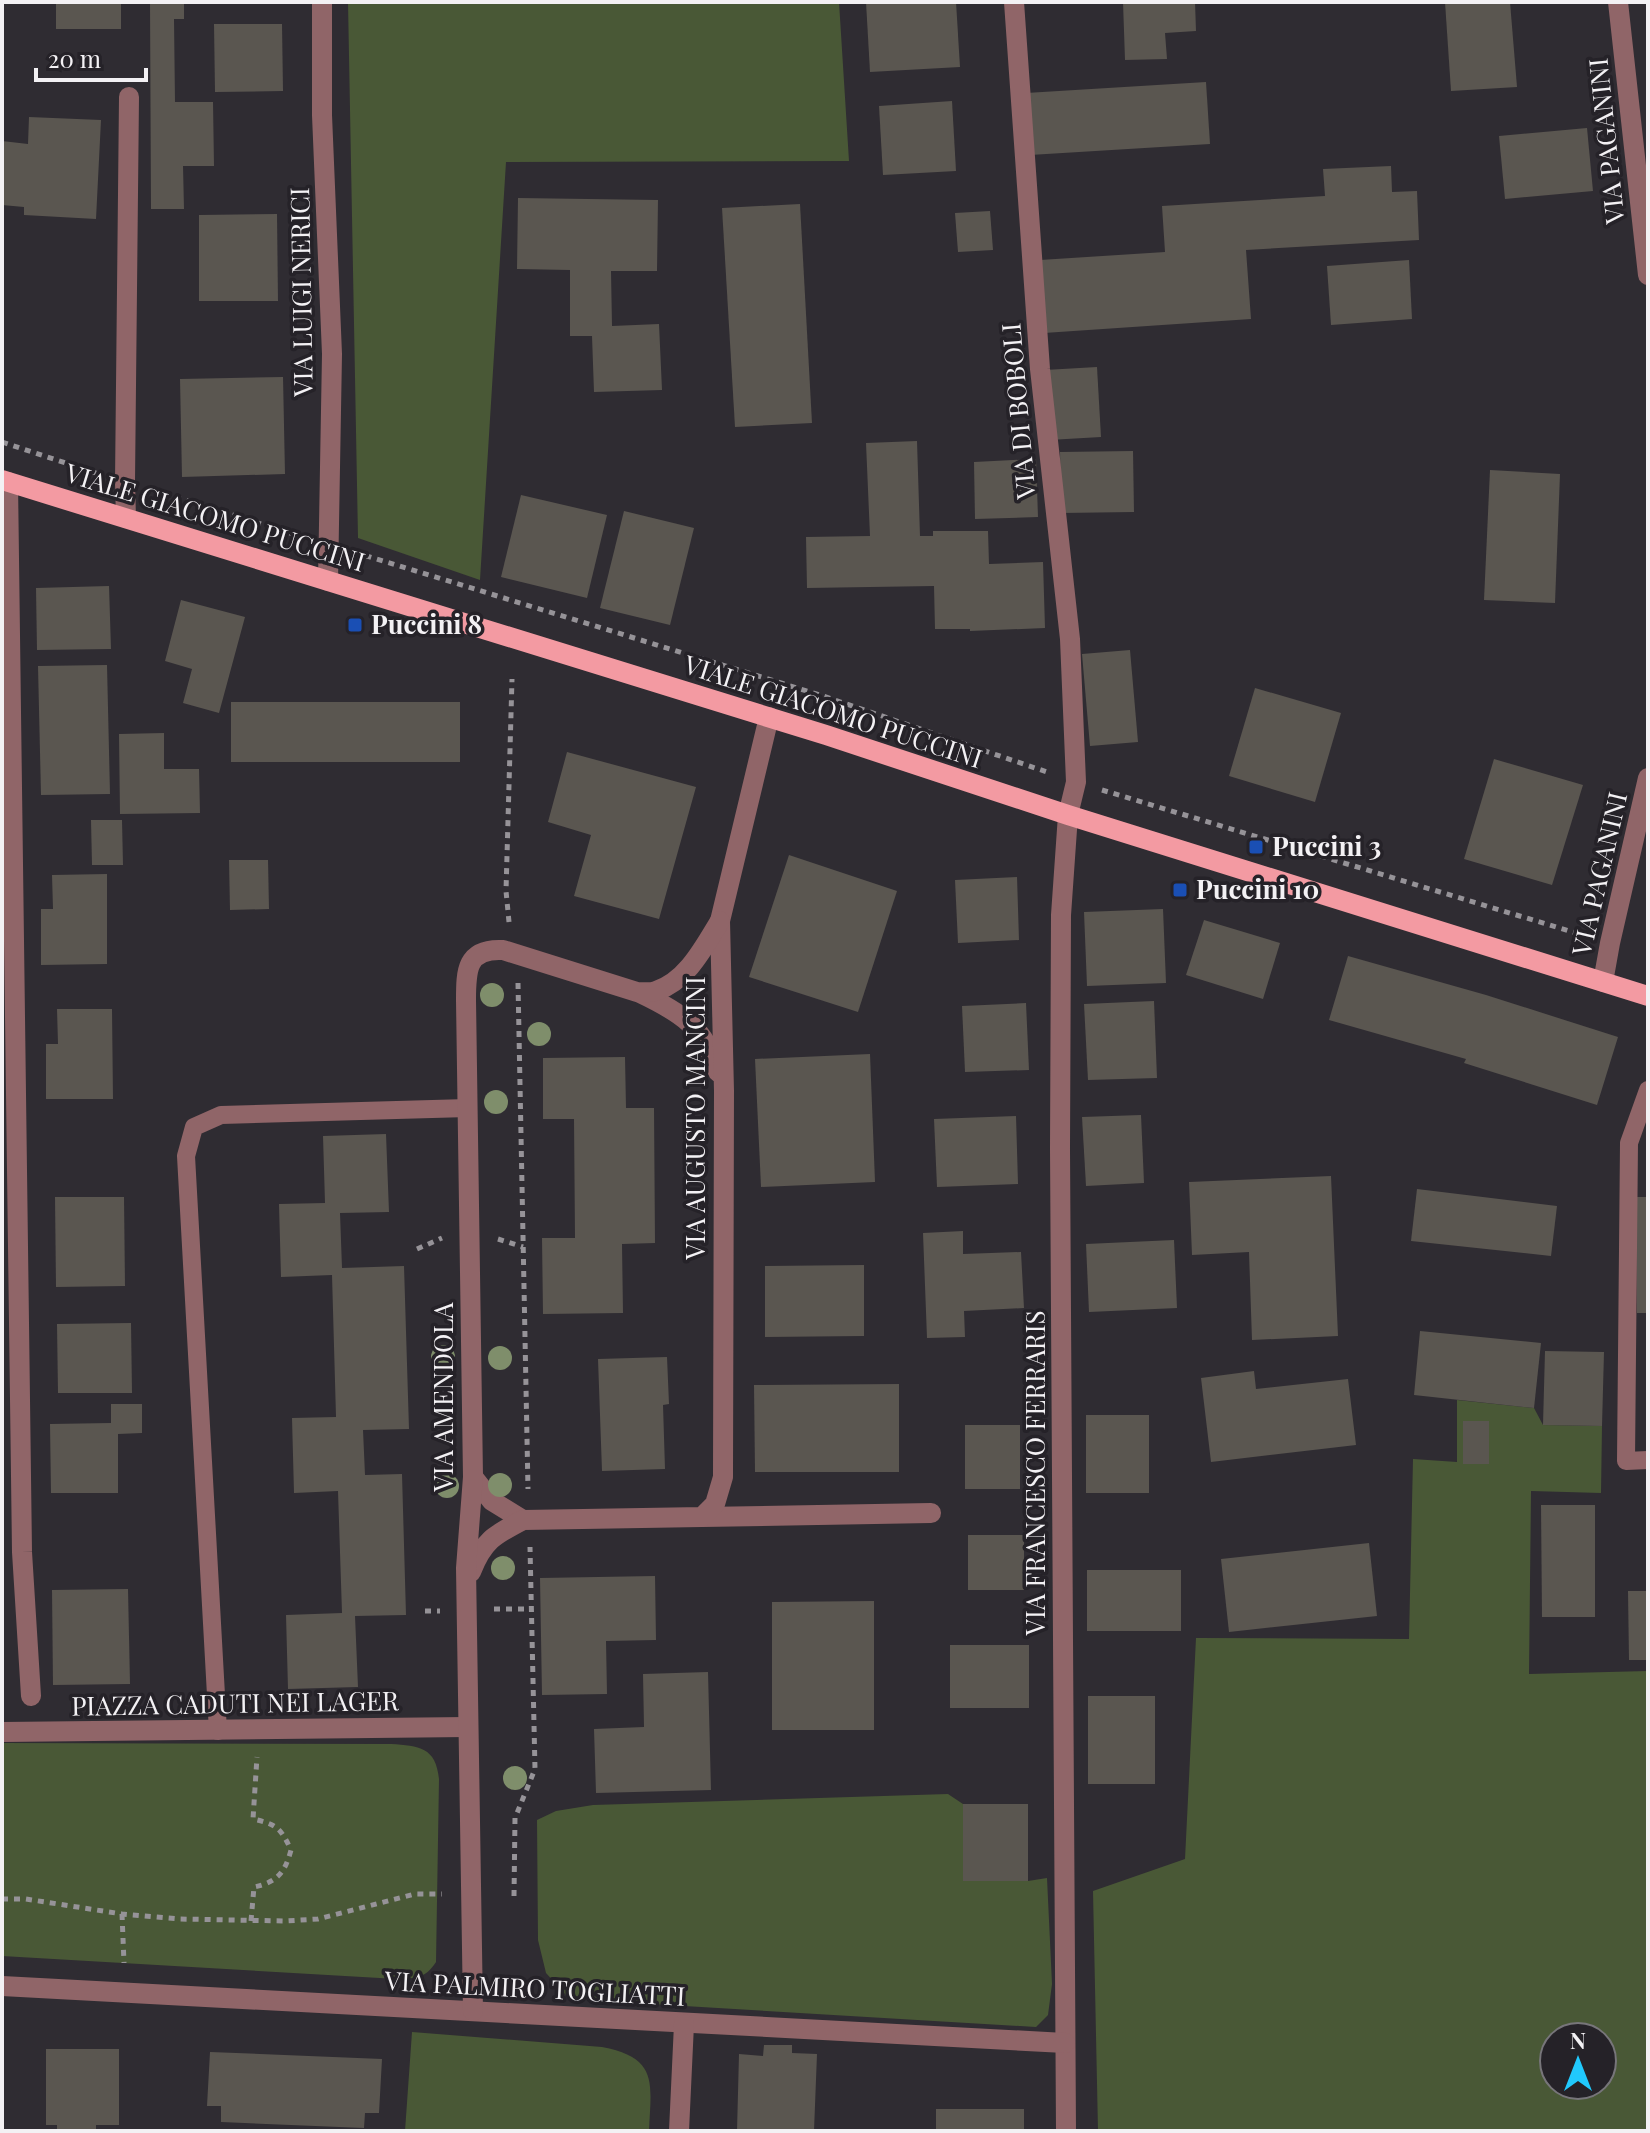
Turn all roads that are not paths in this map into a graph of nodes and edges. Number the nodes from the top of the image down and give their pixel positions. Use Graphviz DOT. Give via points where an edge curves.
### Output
graph roads {
  1 [pos="322,2"];
  2 [pos="1014,2"];
  3 [pos="1618,2"];
  4 [pos="129,97"];
  5 [pos="1648,275"];
  6 [pos="5,481"];
  7 [pos="126,518"];
  8 [pos="328,581"];
  9 [pos="769,717"];
  10 [pos="1648,778"];
  11 [pos="1068,815"];
  12 [pos="720,921"];
  13 [pos="1603,982"];
  14 [pos="637,992"];
  15 [pos="1648,996"];
  16 [pos="1648,1090"];
  17 [pos="724,1091"];
  18 [pos="468,1108"];
  19 [pos="1648,1460"];
  20 [pos="473,1477"];
  21 [pos="931,1513"];
  22 [pos="702,1517"];
  23 [pos="523,1520"];
  24 [pos="466,1583"];
  25 [pos="31,1696"];
  26 [pos="468,1727"];
  27 [pos="218,1731"];
  28 [pos="2,1732"];
  29 [pos="2,1986"];
  30 [pos="473,2011"];
  31 [pos="684,2024"];
  32 [pos="1065,2043"];
  33 [pos="679,2131"];
  34 [pos="1066,2131"];
  1 -- 8 [label="street, VIA LUIGI NERICI" via="332,354"];
  2 -- 11 [label="street, VIA DI BOBOLI" via="1040,369 1070,639 1076,782"];
  3 -- 5 [label="street, VIA PAGANINI"];
  4 -- 7 [label="street"];
  6 -- 7 [label="main road, VIALE GIACOMO PUCCINI"];
  6 -- 25 [label="street" via="22,1552"];
  7 -- 8 [label="main road, VIALE GIACOMO PUCCINI"];
  8 -- 9 [label="main road, VIALE GIACOMO PUCCINI"];
  9 -- 11 [label="main road, VIALE GIACOMO PUCCINI"];
  9 -- 12 [label="street, VIA AUGUSTO MANCINI"];
  10 -- 13 [label="street, VIA PAGANINI"];
  11 -- 13 [label="main road, VIALE GIACOMO PUCCINI"];
  11 -- 32 [label="street, VIA FRANCESCO FERRARIS" via="1061,915"];
  12 -- 14 [label="street" via="678,979 655,992"];
  12 -- 17 [label="street, VIA AUGUSTO MANCINI"];
  13 -- 15 [label="main road, VIALE GIACOMO PUCCINI"];
  14 -- 17 [label="street, VIA AMENDOLA" via="683,1016 699,1031 712,1051"];
  14 -- 18 [label="street, VIA AMENDOLA" via="503,950 475,956 466,976"];
  16 -- 19 [label="lane" via="1629,1143 1626,1461"];
  17 -- 22 [label="street, VIA AUGUSTO MANCINI" via="723,1477 715,1504"];
  18 -- 20 [label="street, VIA AMENDOLA"];
  18 -- 27 [label="lane" via="221,1115 194,1127 186,1156"];
  20 -- 23 [label="street" via="492,1501"];
  20 -- 24 [label="street, VIA AMENDOLA"];
  21 -- 22 [label="street"];
  22 -- 23 [label="street"];
  23 -- 24 [label="street" via="479,1551"];
  24 -- 26 [label="street, VIA AMENDOLA"];
  26 -- 27 [label="street, PIAZZA CADUTI NEI LAGER"];
  26 -- 30 [label="street, VIA AMENDOLA"];
  27 -- 28 [label="street, PIAZZA CADUTI NEI LAGER"];
  29 -- 30 [label="street, VIA PALMIRO TOGLIATTI"];
  30 -- 31 [label="street, VIA PALMIRO TOGLIATTI"];
  31 -- 32 [label="street, VIA PALMIRO TOGLIATTI"];
  31 -- 33 [label="street"];
  32 -- 34 [label="street, VIA FRANCESCO FERRARIS"];
}
